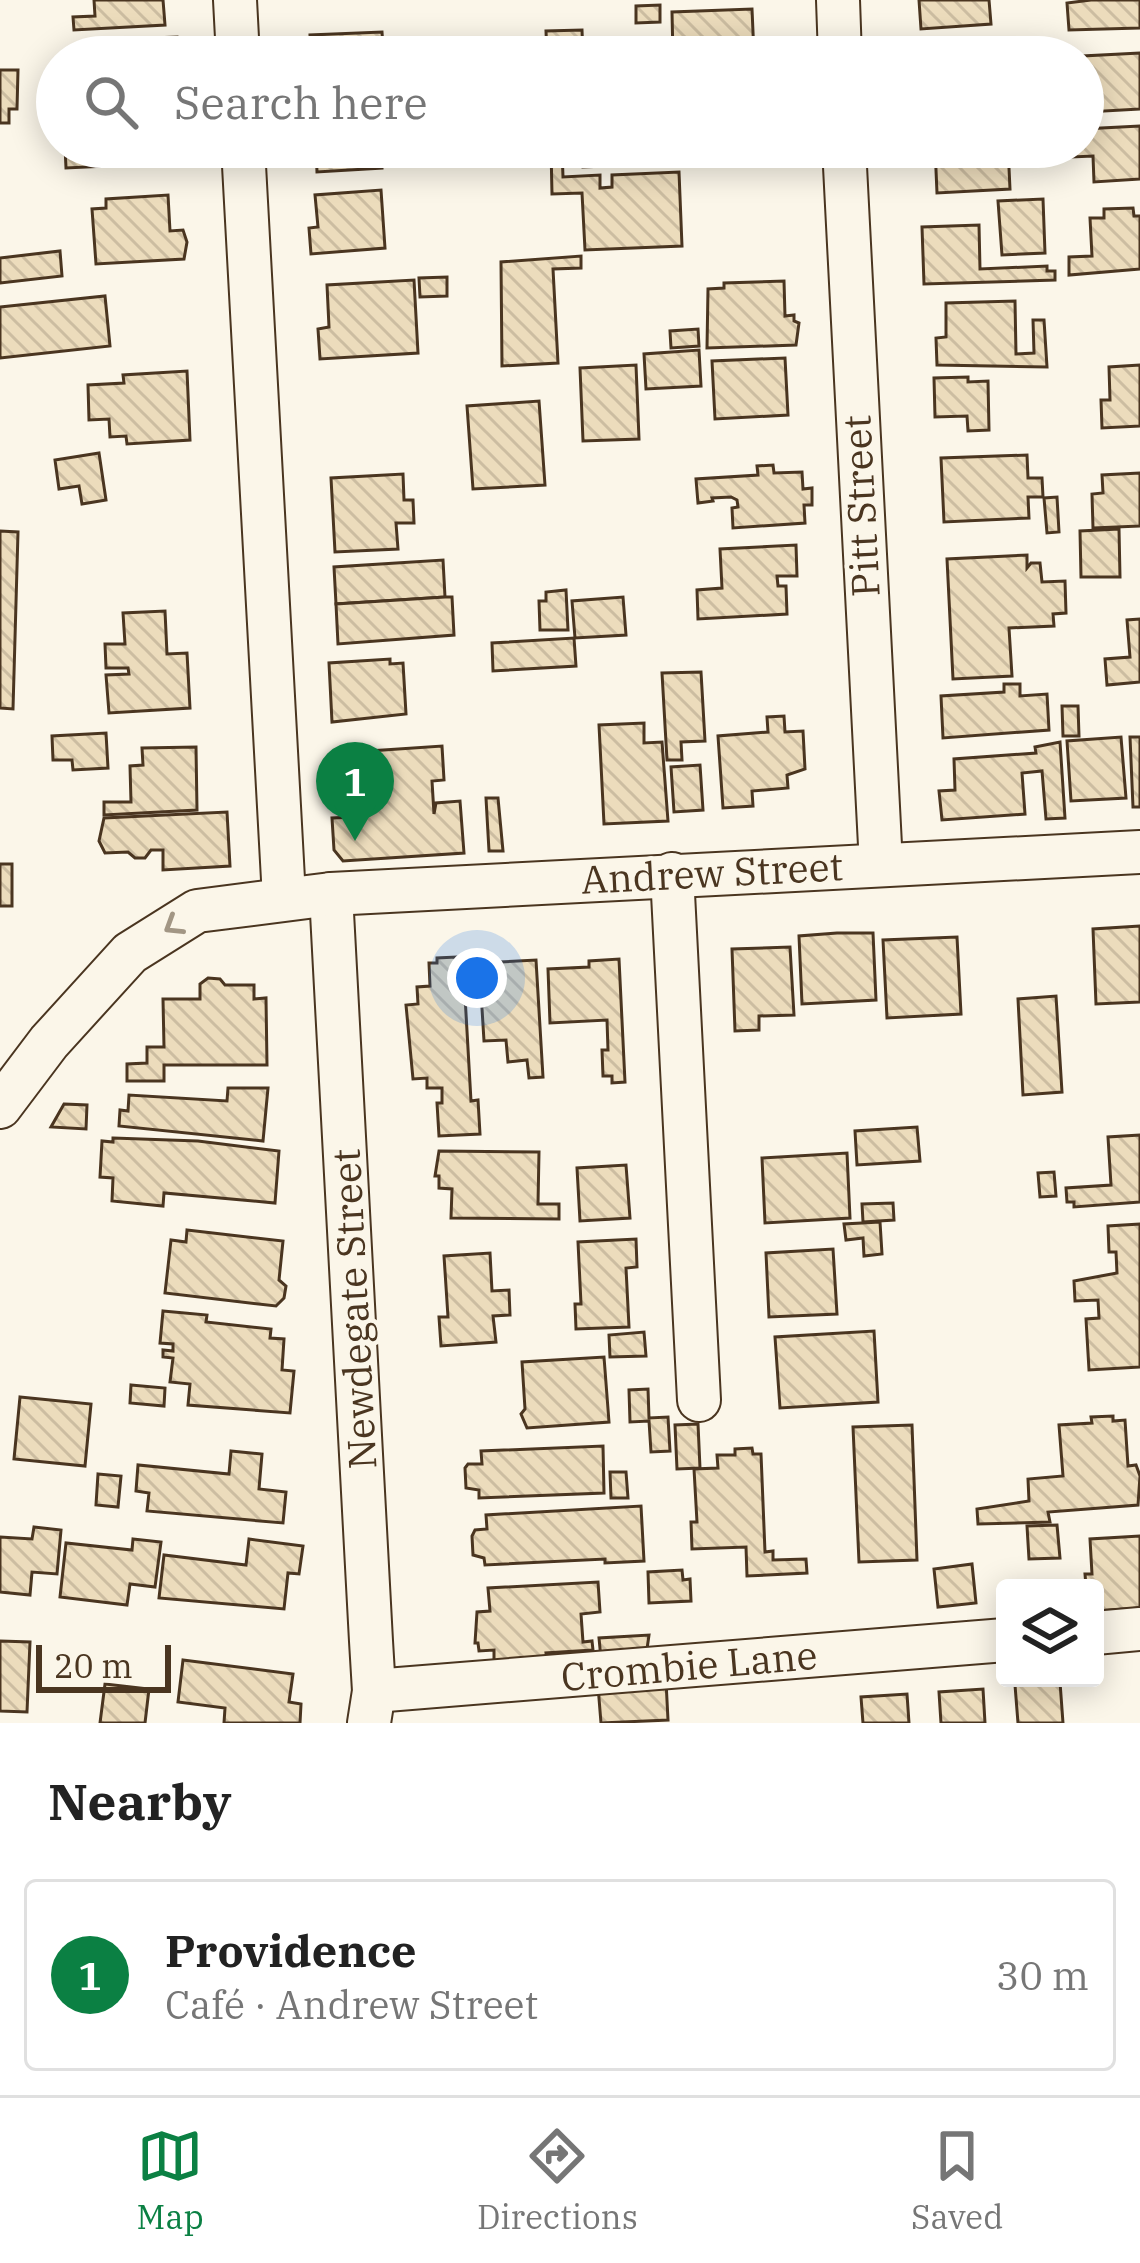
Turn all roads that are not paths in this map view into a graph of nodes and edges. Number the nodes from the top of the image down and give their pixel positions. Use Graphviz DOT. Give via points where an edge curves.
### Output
graph roads {
  1 [pos="235,0"];
  2 [pos="838,0"];
  3 [pos="237,36"];
  4 [pos="839,36"];
  5 [pos="244,168"];
  6 [pos="845,168"];
  7 [pos="1140,852"];
  8 [pos="881,865"];
  9 [pos="672,874"];
  10 [pos="331,894"];
  11 [pos="284,898"];
  12 [pos="0,1107"];
  13 [pos="699,1400"];
  14 [pos="1140,1629"];
  15 [pos="1104,1632"];
  16 [pos="996,1641"];
  17 [pos="372,1707"];
  1 -- 3 [label="street"];
  2 -- 4 [label="street"];
  5 -- 11 [label="street"];
  6 -- 8 [label="street, Pitt Street"];
  7 -- 8 [label="street, Andrew Street"];
  8 -- 9 [label="street, Andrew Street"];
  9 -- 10 [label="street, Andrew Street"];
  9 -- 13 [label="street"];
  10 -- 11 [label="street, Andrew Street"];
  10 -- 17 [label="street, Newdegate Street"];
  11 -- 12 [label="street, Andrew Street, one-way" via="197,911 130,953"];
  14 -- 15 [label="street"];
  16 -- 17 [label="street, Crombie Lane"];
}
